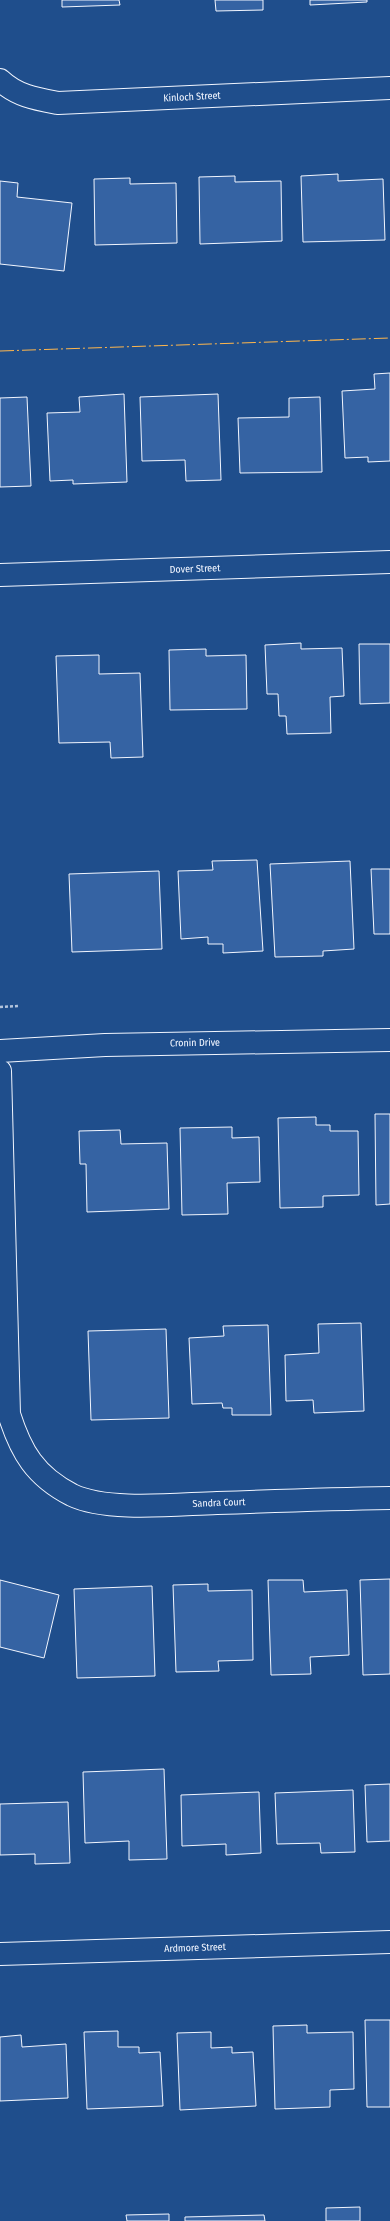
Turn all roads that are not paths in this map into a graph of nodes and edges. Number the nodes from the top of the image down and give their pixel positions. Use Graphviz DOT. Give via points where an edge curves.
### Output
graph roads {
  1 [pos="0,80"];
  2 [pos="390,88"];
  3 [pos="390,562"];
  4 [pos="0,575"];
  5 [pos="390,1040"];
  6 [pos="0,1051"];
  7 [pos="0,1071"];
  8 [pos="390,1498"];
  9 [pos="390,1942"];
  10 [pos="0,1954"];
  1 -- 2 [label="street, Kinloch Street" via="9,88 29,98 58,103"];
  3 -- 4 [label="street, Dover Street"];
  5 -- 6 [label="street, Cronin Drive" via="105,1045"];
  7 -- 8 [label="street, Sandra Court" via="9,1414 17,1440 31,1463 52,1483 73,1496 106,1504 160,1505"];
  9 -- 10 [label="street, Ardmore Street"];
}
